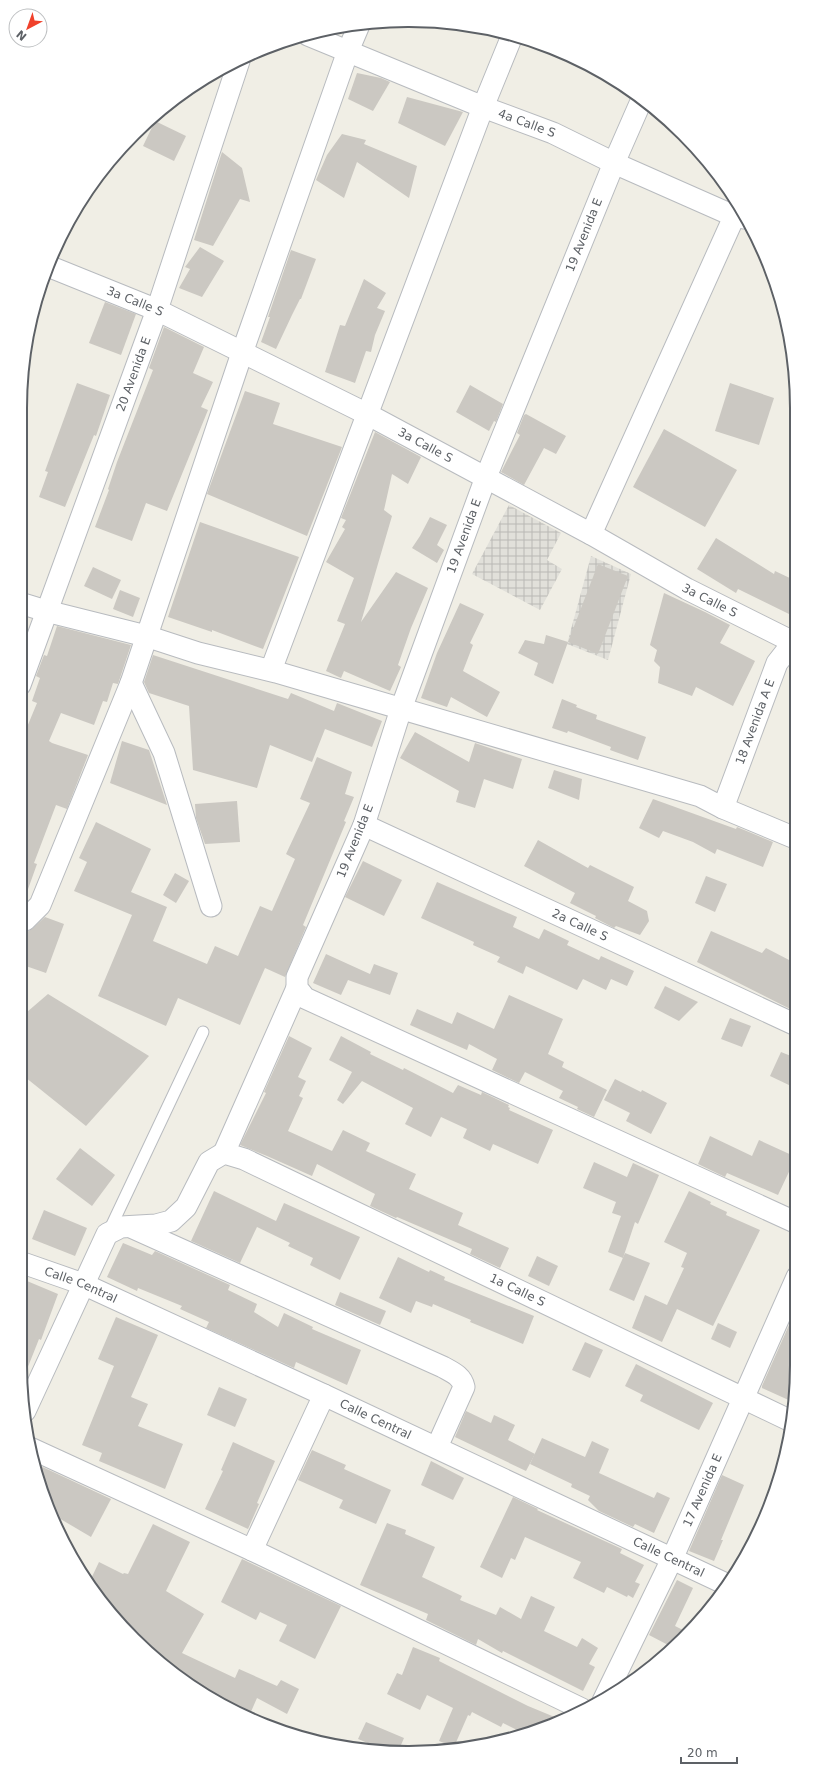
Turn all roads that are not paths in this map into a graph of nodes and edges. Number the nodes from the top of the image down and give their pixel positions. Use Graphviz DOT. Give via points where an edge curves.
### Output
graph roads {
  1 [pos="357,30"];
  2 [pos="316,38"];
  3 [pos="510,41"];
  4 [pos="348,51"];
  5 [pos="237,68"];
  6 [pos="639,105"];
  7 [pos="483,107"];
  8 [pos="614,163"];
  9 [pos="736,213"];
  10 [pos="738,216"];
  11 [pos="54,268"];
  12 [pos="157,310"];
  13 [pos="242,353"];
  14 [pos="367,414"];
  15 [pos="486,477"];
  16 [pos="592,534"];
  17 [pos="27,605"];
  18 [pos="46,611"];
  19 [pos="146,636"];
  20 [pos="790,640"];
  21 [pos="790,647"];
  22 [pos="27,665"];
  23 [pos="271,670"];
  24 [pos="131,683"];
  25 [pos="401,709"];
  26 [pos="723,808"];
  27 [pos="364,825"];
  28 [pos="790,836"];
  29 [pos="212,906"];
  30 [pos="27,918"];
  31 [pos="297,983"];
  32 [pos="790,1022"];
  33 [pos="203,1032"];
  34 [pos="224,1153"];
  35 [pos="790,1220"];
  36 [pos="131,1227"];
  37 [pos="108,1234"];
  38 [pos="27,1264"];
  39 [pos="83,1284"];
  40 [pos="790,1293"];
  41 [pos="324,1394"];
  42 [pos="744,1399"];
  43 [pos="29,1400"];
  44 [pos="786,1418"];
  45 [pos="437,1448"];
  46 [pos="37,1451"];
  47 [pos="252,1550"];
  48 [pos="672,1559"];
  49 [pos="722,1582"];
  50 [pos="609,1689"];
  51 [pos="577,1707"];
  1 -- 4 [label="street"];
  2 -- 4 [label="street, 4a Calle S"];
  3 -- 7 [label="street"];
  4 -- 7 [label="street, 4a Calle S"];
  4 -- 13 [label="street"];
  5 -- 12 [label="street, 20 Avenida E"];
  6 -- 8 [label="street, 19 Avenida E"];
  7 -- 8 [label="street, 4a Calle S" via="553,133"];
  7 -- 14 [label="street"];
  8 -- 9 [label="street, 4a Calle S"];
  8 -- 15 [label="street, 19 Avenida E"];
  10 -- 16 [label="street"];
  11 -- 12 [label="street, 3a Calle S"];
  12 -- 13 [label="street, 3a Calle S"];
  12 -- 18 [label="street, 20 Avenida E"];
  13 -- 14 [label="street, 3a Calle S"];
  13 -- 19 [label="street"];
  14 -- 15 [label="street, 3a Calle S"];
  14 -- 23 [label="street"];
  15 -- 16 [label="street, 3a Calle S"];
  15 -- 25 [label="street, 19 Avenida E"];
  16 -- 20 [label="street, 3a Calle S" via="688,589"];
  17 -- 18 [label="street"];
  18 -- 19 [label="street"];
  18 -- 22 [label="street, 20 Avenida E"];
  19 -- 23 [label="street" via="198,653"];
  19 -- 24 [label="street"];
  21 -- 26 [label="street, 18 Avenida A E" via="777,663"];
  23 -- 25 [label="street"];
  24 -- 29 [label="street" via="164,754"];
  24 -- 30 [label="street" via="40,905"];
  25 -- 26 [label="street" via="700,796"];
  25 -- 27 [label="street, 19 Avenida E"];
  26 -- 28 [label="street"];
  27 -- 31 [label="street, 19 Avenida E"];
  27 -- 32 [label="street, 2a Calle S"];
  31 -- 34 [label="street, 19 Avenida E"];
  31 -- 35 [label="street" via="305,998"];
  33 -- 37 [label="lane"];
  34 -- 36 [label="street" via="209,1162 186,1207 171,1221"];
  34 -- 42 [label="street, 1a Calle S" via="244,1159"];
  36 -- 37 [label="street" via="121,1227"];
  36 -- 45 [label="street" via="443,1367 463,1380 464,1387"];
  37 -- 39 [label="street"];
  38 -- 39 [label="street, Calle Central"];
  39 -- 41 [label="street, Calle Central"];
  39 -- 43 [label="street"];
  40 -- 42 [label="street, 17 Avenida E"];
  41 -- 45 [label="street, Calle Central"];
  41 -- 47 [label="street"];
  42 -- 44 [label="street, 1a Calle S"];
  42 -- 48 [label="street, 17 Avenida E"];
  45 -- 48 [label="street, Calle Central"];
  46 -- 47 [label="street"];
  47 -- 51 [label="street"];
  48 -- 49 [label="street, Calle Central"];
  48 -- 50 [label="street, 17 Avenida E"];
}
